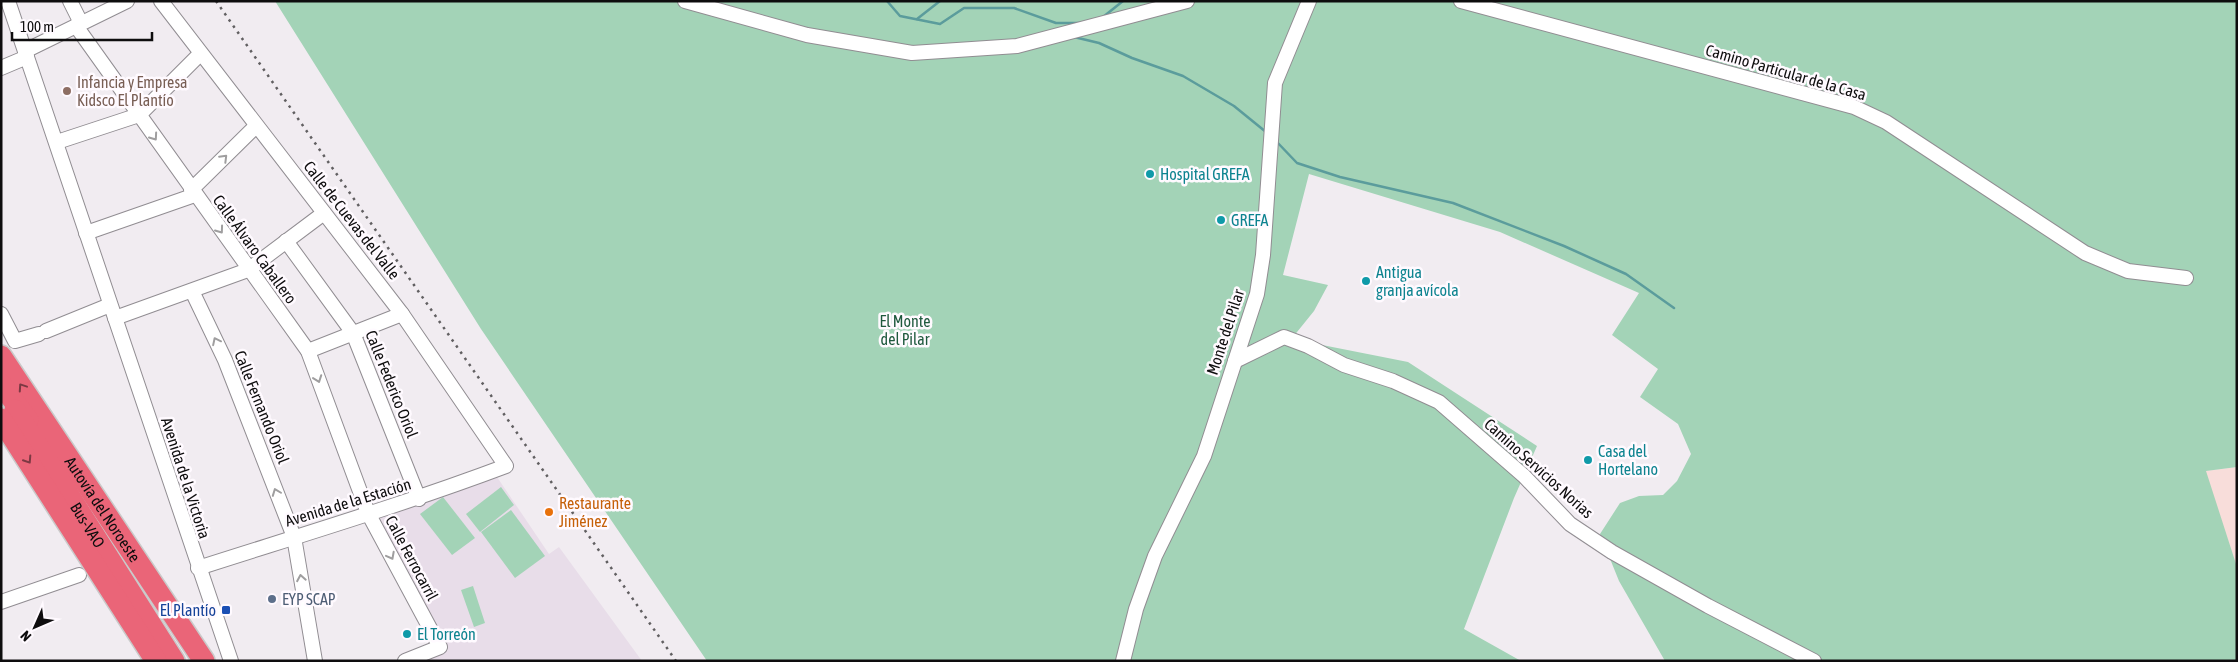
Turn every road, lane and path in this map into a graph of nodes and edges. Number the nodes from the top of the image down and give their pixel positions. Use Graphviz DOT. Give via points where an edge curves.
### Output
graph roads {
  1 [pos="8,1"];
  2 [pos="70,1"];
  3 [pos="126,1"];
  4 [pos="161,1"];
  5 [pos="685,1"];
  6 [pos="1188,1"];
  7 [pos="1309,1"];
  8 [pos="1461,1"];
  9 [pos="78,25"];
  10 [pos="26,54"];
  11 [pos="200,54"];
  12 [pos="1,68"];
  13 [pos="138,115"];
  14 [pos="256,126"];
  15 [pos="57,142"];
  16 [pos="193,193"];
  17 [pos="324,214"];
  18 [pos="86,233"];
  19 [pos="286,241"];
  20 [pos="248,270"];
  21 [pos="2186,278"];
  22 [pos="192,291"];
  23 [pos="110,305"];
  24 [pos="1,314"];
  25 [pos="402,314"];
  26 [pos="115,318"];
  27 [pos="353,333"];
  28 [pos="308,351"];
  29 [pos="1,356"];
  30 [pos="1235,360"];
  31 [pos="1,384"];
  32 [pos="1,389"];
  33 [pos="1,419"];
  34 [pos="506,466"];
  35 [pos="419,498"];
  36 [pos="368,513"];
  37 [pos="294,537"];
  38 [pos="198,568"];
  39 [pos="79,575"];
  40 [pos="106,581"];
  41 [pos="1,602"];
  42 [pos="144,661"];
  43 [pos="156,661"];
  44 [pos="174,661"];
  45 [pos="187,661"];
  46 [pos="204,661"];
  47 [pos="231,661"];
  48 [pos="315,661"];
  49 [pos="405,661"];
  50 [pos="1123,661"];
  51 [pos="1814,661"];
  1 -- 10 [label="street, Avenida de la Victoria"];
  2 -- 9 [label="street, Calle Álvaro Caballero"];
  3 -- 9 [label="street"];
  4 -- 11 [label="street, Calle de Cuevas del Valle"];
  5 -- 6 [label="street" via="807,35 912,53 1017,46"];
  7 -- 30 [label="street, Monte del Pilar" via="1275,83 1263,255 1257,294"];
  8 -- 21 [label="street, Camino Particular de la Casa" via="1854,107 1886,122 2085,252 2128,271"];
  9 -- 10 [label="street"];
  9 -- 13 [label="street, Calle Álvaro Caballero"];
  10 -- 12 [label="street"];
  10 -- 15 [label="street, Avenida de la Victoria"];
  11 -- 13 [label="street"];
  11 -- 14 [label="street, Calle de Cuevas del Valle"];
  13 -- 15 [label="street"];
  13 -- 16 [label="street, Calle Álvaro Caballero, one-way"];
  16 -- 14 [label="street, one-way"];
  14 -- 17 [label="street, Calle de Cuevas del Valle"];
  15 -- 18 [label="street, Avenida de la Victoria"];
  16 -- 18 [label="street"];
  16 -- 20 [label="street, Calle Álvaro Caballero, one-way"];
  17 -- 19 [label="street"];
  17 -- 25 [label="street, Calle de Cuevas del Valle"];
  18 -- 23 [label="street, Avenida de la Victoria"];
  19 -- 20 [label="street"];
  19 -- 27 [label="street, Calle Federico Oriol"];
  20 -- 22 [label="street"];
  20 -- 28 [label="street, Calle Álvaro Caballero"];
  22 -- 26 [label="street"];
  37 -- 22 [label="street, Calle Fernando Oriol, one-way" via="225,360"];
  23 -- 24 [label="street" via="16,341"];
  23 -- 26 [label="street, Avenida de la Victoria"];
  25 -- 27 [label="street"];
  25 -- 34 [label="street, Calle de Cuevas del Valle"];
  26 -- 38 [label="street, Avenida de la Victoria"];
  27 -- 28 [label="street"];
  27 -- 35 [label="street, Calle Federico Oriol"];
  28 -- 36 [label="street, Calle Álvaro Caballero, one-way"];
  46 -- 29 [label="highway, Autovía del Noroeste, one-way"];
  30 -- 50 [label="street, Monte del Pilar" via="1204,456 1155,556 1136,609"];
  30 -- 51 [label="street, Camino Servicios Norias" via="1284,337 1344,365 1419,391 1455,415 1524,476 1570,524 1612,552 1708,606"];
  31 -- 45 [label="highway" via="45,444"];
  32 -- 44 [label="highway, Bus-VAO"];
  33 -- 40 [label="highway, one-way"];
  34 -- 35 [label="street, Avenida de la Estación"];
  35 -- 36 [label="street, Avenida de la Estación"];
  36 -- 37 [label="street, Avenida de la Estación"];
  36 -- 49 [label="street, Calle Ferrocarril, one-way" via="440,647"];
  37 -- 38 [label="street, Avenida de la Estación"];
  48 -- 37 [label="street, Calle Fernando Oriol, one-way"];
  38 -- 47 [label="street, Avenida de la Victoria"];
  39 -- 41 [label="street"];
  40 -- 42 [label="highway" via="104,591"];
  40 -- 43 [label="highway"];
}
